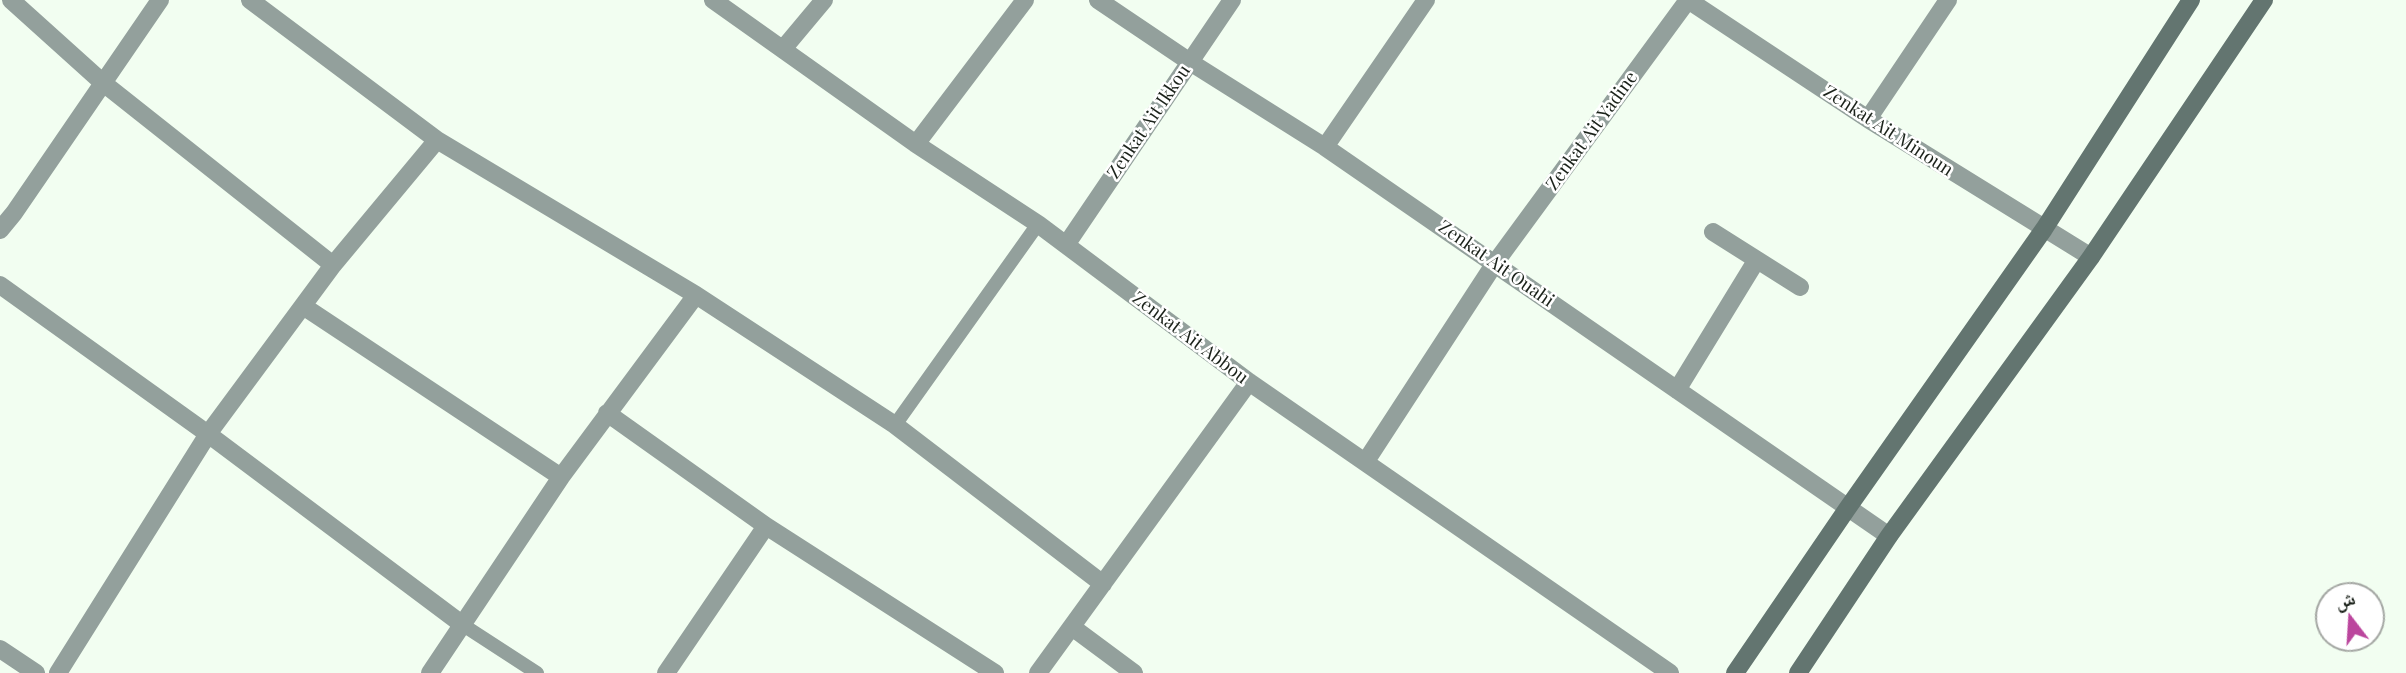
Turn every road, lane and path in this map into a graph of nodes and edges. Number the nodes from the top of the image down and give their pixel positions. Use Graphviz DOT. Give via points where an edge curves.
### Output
graph roads {
  1 [pos="11,0"];
  2 [pos="160,0"];
  3 [pos="250,0"];
  4 [pos="713,0"];
  5 [pos="824,0"];
  6 [pos="1025,0"];
  7 [pos="1098,0"];
  8 [pos="1232,0"];
  9 [pos="1426,0"];
  10 [pos="1688,0"];
  11 [pos="1948,0"];
  12 [pos="2191,0"];
  13 [pos="2264,0"];
  14 [pos="783,49"];
  15 [pos="1190,62"];
  16 [pos="102,82"];
  17 [pos="1868,119"];
  18 [pos="437,140"];
  19 [pos="916,144"];
  20 [pos="1325,147"];
  21 [pos="7,207"];
  22 [pos="1038,224"];
  23 [pos="2044,229"];
  24 [pos="0,230"];
  25 [pos="1713,232"];
  26 [pos="1066,245"];
  27 [pos="2091,257"];
  28 [pos="1756,261"];
  29 [pos="1495,263"];
  30 [pos="333,265"];
  31 [pos="0,285"];
  32 [pos="1800,288"];
  33 [pos="696,295"];
  34 [pos="303,306"];
  35 [pos="1249,382"];
  36 [pos="1677,390"];
  37 [pos="607,413"];
  38 [pos="895,425"];
  39 [pos="208,433"];
  40 [pos="1366,461"];
  41 [pos="561,477"];
  42 [pos="1847,509"];
  43 [pos="766,526"];
  44 [pos="1889,536"];
  45 [pos="1103,584"];
  46 [pos="463,625"];
  47 [pos="1072,627"];
  48 [pos="0,649"];
  49 [pos="36,673"];
  50 [pos="58,673"];
  51 [pos="430,673"];
  52 [pos="537,673"];
  53 [pos="666,673"];
  54 [pos="995,673"];
  55 [pos="1038,673"];
  56 [pos="1134,673"];
  57 [pos="1670,673"];
  58 [pos="1735,673"];
  59 [pos="1798,673"];
  1 -- 16 [label="street"];
  2 -- 16 [label="street"];
  3 -- 18 [label="street"];
  4 -- 14 [label="street, Zenkat Ait Abbou"];
  5 -- 14 [label="street"];
  6 -- 19 [label="street"];
  7 -- 15 [label="street, Zenkat Ait Ouahi"];
  8 -- 15 [label="street, Zenkat Ait Ikkou"];
  9 -- 20 [label="street"];
  10 -- 17 [label="street, Zenkat Ait Minoun"];
  10 -- 29 [label="street, Zenkat Ait Yadine"];
  11 -- 17 [label="street"];
  12 -- 23 [label="main road"];
  13 -- 27 [label="main road"];
  14 -- 19 [label="street, Zenkat Ait Abbou"];
  15 -- 20 [label="street, Zenkat Ait Ouahi"];
  15 -- 26 [label="street, Zenkat Ait Ikkou"];
  16 -- 21 [label="street"];
  16 -- 30 [label="street"];
  17 -- 23 [label="street, Zenkat Ait Minoun"];
  18 -- 30 [label="street"];
  18 -- 33 [label="street"];
  19 -- 22 [label="street, Zenkat Ait Abbou"];
  20 -- 29 [label="street, Zenkat Ait Ouahi"];
  21 -- 24 [label="street"];
  22 -- 26 [label="street, Zenkat Ait Abbou"];
  22 -- 38 [label="lane"];
  23 -- 27 [label="street, Zenkat Ait Minoun"];
  23 -- 42 [label="main road"];
  25 -- 28 [label="street"];
  26 -- 35 [label="street, Zenkat Ait Abbou"];
  27 -- 44 [label="main road"];
  28 -- 32 [label="street"];
  28 -- 36 [label="street"];
  29 -- 36 [label="street, Zenkat Ait Ouahi"];
  29 -- 40 [label="street, Zenkat Ait Yadine"];
  30 -- 34 [label="street"];
  31 -- 39 [label="street"];
  33 -- 37 [label="street"];
  33 -- 38 [label="street"];
  34 -- 39 [label="street"];
  34 -- 41 [label="street"];
  35 -- 40 [label="street, Zenkat Ait Abbou"];
  35 -- 45 [label="street"];
  36 -- 42 [label="street, Zenkat Ait Ouahi"];
  37 -- 41 [label="street"];
  37 -- 43 [label="street"];
  38 -- 45 [label="street"];
  39 -- 46 [label="street"];
  39 -- 50 [label="street"];
  40 -- 57 [label="street, Zenkat Ait Abbou"];
  41 -- 46 [label="street"];
  42 -- 44 [label="street, Zenkat Ait Ouahi"];
  42 -- 58 [label="main road"];
  43 -- 53 [label="street"];
  43 -- 54 [label="street"];
  44 -- 59 [label="main road"];
  45 -- 47 [label="street"];
  46 -- 51 [label="street"];
  46 -- 52 [label="lane"];
  47 -- 55 [label="street"];
  47 -- 56 [label="street"];
  48 -- 49 [label="street"];
}
